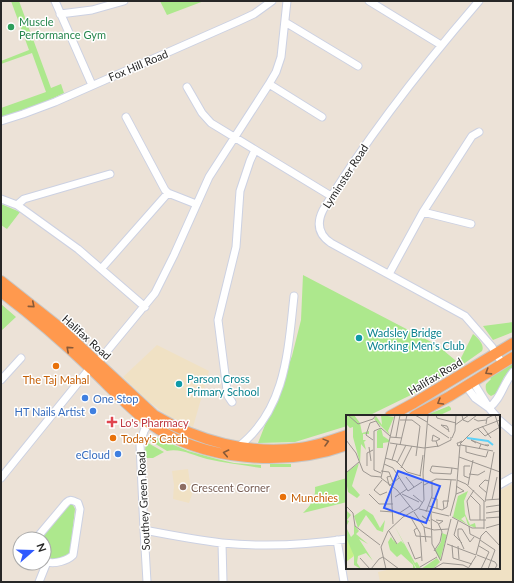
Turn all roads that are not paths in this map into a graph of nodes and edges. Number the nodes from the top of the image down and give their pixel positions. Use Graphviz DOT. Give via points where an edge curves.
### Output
graph roads {
  1 [pos="55,1"];
  2 [pos="124,1"];
  3 [pos="272,1"];
  4 [pos="287,1"];
  5 [pos="369,1"];
  6 [pos="479,1"];
  7 [pos="60,14"];
  8 [pos="285,22"];
  9 [pos="441,45"];
  10 [pos="358,66"];
  11 [pos="269,84"];
  12 [pos="92,85"];
  13 [pos="186,87"];
  14 [pos="126,117"];
  15 [pos="322,117"];
  16 [pos="1,121"];
  17 [pos="479,132"];
  18 [pos="235,136"];
  19 [pos="255,150"];
  20 [pos="110,174"];
  21 [pos="168,193"];
  22 [pos="331,196"];
  23 [pos="1,199"];
  24 [pos="196,204"];
  25 [pos="17,205"];
  26 [pos="423,212"];
  27 [pos="471,224"];
  28 [pos="101,269"];
  29 [pos="389,274"];
  30 [pos="1,281"];
  31 [pos="1,292"];
  32 [pos="294,296"];
  33 [pos="145,307"];
  34 [pos="513,343"];
  35 [pos="496,353"];
  36 [pos="513,357"];
  37 [pos="21,358"];
  38 [pos="502,363"];
  39 [pos="94,365"];
  40 [pos="513,372"];
  41 [pos="463,373"];
  42 [pos="1,380"];
  43 [pos="470,384"];
  44 [pos="232,402"];
  45 [pos="489,408"];
  46 [pos="392,415"];
  47 [pos="416,415"];
  48 [pos="495,415"];
  49 [pos="152,419"];
  50 [pos="501,422"];
  51 [pos="513,432"];
  52 [pos="253,434"];
  53 [pos="346,435"];
  54 [pos="346,445"];
  55 [pos="238,447"];
  56 [pos="259,450"];
  57 [pos="513,477"];
  58 [pos="1,478"];
  59 [pos="500,484"];
  60 [pos="144,530"];
  61 [pos="43,531"];
  62 [pos="346,539"];
  63 [pos="337,540"];
  64 [pos="222,542"];
  65 [pos="52,562"];
  66 [pos="42,571"];
  67 [pos="39,582"];
  68 [pos="147,582"];
  69 [pos="223,582"];
  70 [pos="344,582"];
  1 -- 7 [label="street"];
  2 -- 7 [label="street" via="92,10"];
  3 -- 12 [label="street, Fox Hill Road" via="243,20"];
  4 -- 8 [label="street"];
  5 -- 9 [label="street"];
  6 -- 9 [label="street, Lyminster Road"];
  7 -- 12 [label="street"];
  8 -- 10 [label="street"];
  8 -- 11 [label="street" via="279,63"];
  9 -- 22 [label="street, Lyminster Road" via="404,91"];
  11 -- 15 [label="street"];
  11 -- 18 [label="street"];
  12 -- 16 [label="street, Fox Hill Road"];
  13 -- 18 [label="street" via="208,120"];
  14 -- 21 [label="street" via="162,187"];
  17 -- 26 [label="street" via="472,136"];
  18 -- 19 [label="street"];
  18 -- 24 [label="street" via="209,177"];
  19 -- 22 [label="street"];
  19 -- 44 [label="street" via="240,191 236,247 218,320 226,390"];
  20 -- 25 [label="street" via="24,199"];
  21 -- 24 [label="street"];
  21 -- 28 [label="street"];
  22 -- 29 [label="street, Lyminster Road" via="319,220 323,236 331,243"];
  23 -- 25 [label="street"];
  24 -- 33 [label="street" via="164,278"];
  25 -- 28 [label="street"];
  26 -- 27 [label="street"];
  26 -- 29 [label="street"];
  28 -- 33 [label="street"];
  29 -- 35 [label="street, Lyminster Road" via="465,316"];
  30 -- 39 [label="highway, Halifax Road, one-way" via="54,323"];
  39 -- 31 [label="highway, Halifax Road, one-way"];
  32 -- 52 [label="street" via="287,355 276,396 268,414"];
  33 -- 39 [label="street"];
  34 -- 35 [label="highway, Halifax Road"];
  35 -- 38 [label="street, Lyminster Road"];
  35 -- 41 [label="highway, Halifax Road"];
  36 -- 38 [label="highway"];
  37 -- 42 [label="street"];
  38 -- 43 [label="highway, one-way"];
  39 -- 49 [label="highway, Halifax Road"];
  39 -- 58 [label="street"];
  40 -- 45 [label="street" via="496,403"];
  41 -- 43 [label="highway" via="470,377"];
  41 -- 46 [label="highway, Halifax Road"];
  43 -- 45 [label="street"];
  43 -- 47 [label="highway, one-way"];
  45 -- 48 [label="street"];
  54 -- 49 [label="highway, Halifax Road, one-way" via="302,456 248,457 186,442 168,434"];
  49 -- 55 [label="highway, Halifax Road" via="210,441"];
  49 -- 60 [label="street, Southey Green Road" via="140,444"];
  50 -- 51 [label="street"];
  52 -- 55 [label="street"];
  52 -- 56 [label="street"];
  56 -- 53 [label="highway, Halifax Road, one-way" via="300,448"];
  55 -- 56 [label="highway, Halifax Road"];
  57 -- 59 [label="street"];
  60 -- 64 [label="street"];
  60 -- 68 [label="street, Southey Green Road"];
  61 -- 65 [label="street" via="69,500 78,503 80,509 73,555 55,563"];
  62 -- 63 [label="street"];
  63 -- 64 [label="street" via="281,545"];
  63 -- 70 [label="street"];
  64 -- 69 [label="street"];
  66 -- 67 [label="street"];
}
